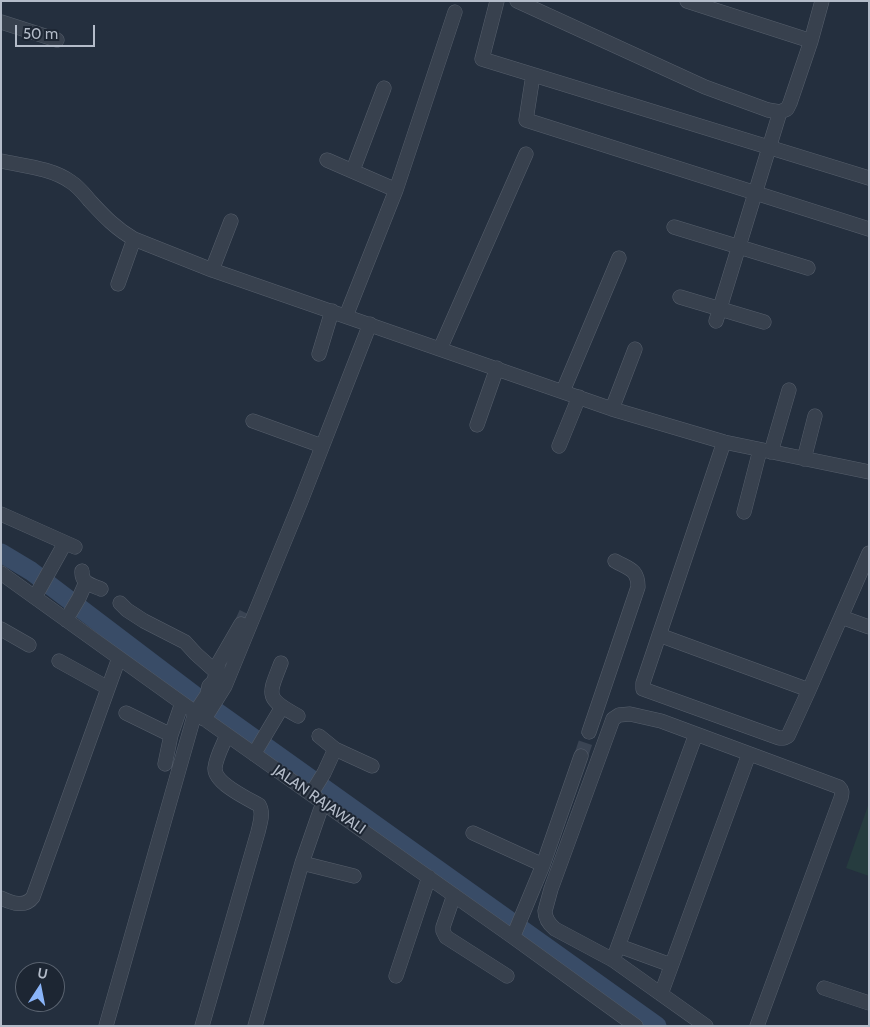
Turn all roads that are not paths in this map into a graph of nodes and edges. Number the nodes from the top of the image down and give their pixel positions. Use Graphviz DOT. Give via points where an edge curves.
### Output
graph roads {
  1 [pos="497,1"];
  2 [pos="517,1"];
  3 [pos="687,1"];
  4 [pos="822,1"];
  5 [pos="455,12"];
  6 [pos="1,22"];
  7 [pos="57,40"];
  8 [pos="811,42"];
  9 [pos="533,75"];
  10 [pos="384,88"];
  11 [pos="780,112"];
  12 [pos="769,147"];
  13 [pos="526,154"];
  14 [pos="327,160"];
  15 [pos="1,161"];
  16 [pos="353,170"];
  17 [pos="869,178"];
  18 [pos="396,190"];
  19 [pos="756,193"];
  20 [pos="231,221"];
  21 [pos="674,227"];
  22 [pos="869,229"];
  23 [pos="134,239"];
  24 [pos="739,247"];
  25 [pos="619,258"];
  26 [pos="808,268"];
  27 [pos="212,270"];
  28 [pos="118,284"];
  29 [pos="680,297"];
  30 [pos="332,311"];
  31 [pos="718,315"];
  32 [pos="346,316"];
  33 [pos="764,322"];
  34 [pos="370,324"];
  35 [pos="440,349"];
  36 [pos="635,350"];
  37 [pos="318,354"];
  38 [pos="497,368"];
  39 [pos="789,390"];
  40 [pos="562,391"];
  41 [pos="579,397"];
  42 [pos="612,409"];
  43 [pos="815,416"];
  44 [pos="253,420"];
  45 [pos="477,425"];
  46 [pos="724,442"];
  47 [pos="322,446"];
  48 [pos="559,446"];
  49 [pos="766,451"];
  50 [pos="804,459"];
  51 [pos="869,472"];
  52 [pos="297,491"];
  53 [pos="744,512"];
  54 [pos="1,514"];
  55 [pos="869,553"];
  56 [pos="615,561"];
  57 [pos="1,574"];
  58 [pos="101,589"];
  59 [pos="36,594"];
  60 [pos="120,603"];
  61 [pos="72,609"];
  62 [pos="841,617"];
  63 [pos="869,627"];
  64 [pos="1,629"];
  65 [pos="660,635"];
  66 [pos="29,644"];
  67 [pos="119,658"];
  68 [pos="59,660"];
  69 [pos="281,662"];
  70 [pos="216,672"];
  71 [pos="108,688"];
  72 [pos="809,690"];
  73 [pos="182,703"];
  74 [pos="206,706"];
  75 [pos="282,707"];
  76 [pos="126,713"];
  77 [pos="298,716"];
  78 [pos="589,732"];
  79 [pos="696,734"];
  80 [pos="171,735"];
  81 [pos="227,735"];
  82 [pos="319,736"];
  83 [pos="335,749"];
  84 [pos="257,751"];
  85 [pos="748,754"];
  86 [pos="581,756"];
  87 [pos="165,764"];
  88 [pos="372,766"];
  89 [pos="317,784"];
  90 [pos="324,804"];
  91 [pos="473,833"];
  92 [pos="302,863"];
  93 [pos="544,865"];
  94 [pos="354,876"];
  95 [pos="429,877"];
  96 [pos="454,895"];
  97 [pos="1,898"];
  98 [pos="514,934"];
  99 [pos="618,946"];
  100 [pos="613,960"];
  101 [pos="671,966"];
  102 [pos="396,976"];
  103 [pos="507,976"];
  104 [pos="824,988"];
  105 [pos="660,994"];
  106 [pos="869,1003"];
  107 [pos="106,1026"];
  108 [pos="202,1026"];
  109 [pos="255,1026"];
  110 [pos="636,1026"];
  111 [pos="706,1026"];
  112 [pos="757,1026"];
  1 -- 9 [label="street" via="482,59"];
  2 -- 11 [label="street" via="705,87"];
  3 -- 8 [label="street"];
  4 -- 8 [label="street"];
  5 -- 18 [label="street"];
  6 -- 7 [label="street"];
  8 -- 11 [label="street" via="790,103"];
  9 -- 12 [label="street"];
  9 -- 19 [label="street" via="526,120"];
  10 -- 16 [label="street"];
  11 -- 12 [label="street"];
  12 -- 17 [label="street"];
  12 -- 19 [label="street"];
  13 -- 35 [label="street"];
  14 -- 16 [label="street"];
  15 -- 23 [label="street" via="70,180 114,226"];
  16 -- 18 [label="street"];
  18 -- 32 [label="street"];
  19 -- 22 [label="street"];
  19 -- 24 [label="street"];
  20 -- 27 [label="street"];
  21 -- 24 [label="street"];
  23 -- 27 [label="street"];
  23 -- 28 [label="street"];
  24 -- 26 [label="street"];
  24 -- 31 [label="street"];
  25 -- 40 [label="street"];
  27 -- 30 [label="street"];
  29 -- 31 [label="street"];
  30 -- 32 [label="street"];
  30 -- 37 [label="street"];
  31 -- 33 [label="street"];
  32 -- 34 [label="street"];
  34 -- 35 [label="street"];
  34 -- 47 [label="street"];
  35 -- 38 [label="street"];
  36 -- 42 [label="street"];
  38 -- 40 [label="street"];
  38 -- 45 [label="street"];
  39 -- 49 [label="street"];
  40 -- 41 [label="street"];
  41 -- 42 [label="street"];
  41 -- 48 [label="street"];
  42 -- 46 [label="street"];
  43 -- 50 [label="street"];
  44 -- 47 [label="street"];
  46 -- 49 [label="street"];
  46 -- 65 [label="street"];
  47 -- 74 [label="street" via="229,678"];
  49 -- 50 [label="street"];
  49 -- 53 [label="street"];
  50 -- 51 [label="street"];
  52 -- 70 [label="street" via="243,618"];
  54 -- 59 [label="street" via="70,545"];
  55 -- 62 [label="street"];
  56 -- 78 [label="street" via="634,571 638,587"];
  57 -- 59 [label="street, JALAN RAJAWALI"];
  58 -- 61 [label="street" via="84,576"];
  59 -- 61 [label="street, JALAN RAJAWALI"];
  60 -- 70 [label="street" via="144,621 185,642"];
  61 -- 67 [label="street, JALAN RAJAWALI"];
  62 -- 63 [label="street"];
  62 -- 72 [label="street"];
  64 -- 66 [label="street"];
  65 -- 72 [label="street"];
  65 -- 72 [label="street" via="642,683 646,691 784,738 788,736"];
  67 -- 71 [label="street"];
  67 -- 73 [label="street, JALAN RAJAWALI"];
  68 -- 71 [label="street"];
  69 -- 75 [label="street" via="272,692"];
  70 -- 74 [label="street" via="209,686"];
  71 -- 97 [label="street" via="33,897 18,904"];
  73 -- 74 [label="street, JALAN RAJAWALI"];
  73 -- 80 [label="street"];
  74 -- 81 [label="street, JALAN RAJAWALI"];
  74 -- 107 [label="street"];
  75 -- 77 [label="street"];
  75 -- 84 [label="street"];
  76 -- 80 [label="street"];
  79 -- 85 [label="street"];
  79 -- 99 [label="street"];
  79 -- 100 [label="street" via="661,720 630,714 613,719 545,911 555,929"];
  80 -- 87 [label="street"];
  81 -- 84 [label="street, JALAN RAJAWALI"];
  81 -- 108 [label="street" via="218,757 216,774 228,787 259,805 262,815"];
  82 -- 83 [label="street"];
  83 -- 88 [label="street"];
  83 -- 89 [label="street"];
  84 -- 89 [label="street, JALAN RAJAWALI"];
  85 -- 101 [label="street"];
  85 -- 112 [label="street" via="839,787 842,792"];
  86 -- 93 [label="street"];
  89 -- 90 [label="street, JALAN RAJAWALI"];
  90 -- 92 [label="street"];
  90 -- 95 [label="street, JALAN RAJAWALI"];
  91 -- 93 [label="street"];
  92 -- 94 [label="street"];
  92 -- 109 [label="street"];
  93 -- 98 [label="street"];
  95 -- 96 [label="street, JALAN RAJAWALI"];
  95 -- 102 [label="street"];
  96 -- 98 [label="street, JALAN RAJAWALI"];
  96 -- 103 [label="street" via="443,927 444,934"];
  98 -- 110 [label="street, JALAN RAJAWALI"];
  99 -- 100 [label="street"];
  99 -- 101 [label="street"];
  100 -- 105 [label="street"];
  101 -- 105 [label="street"];
  104 -- 106 [label="street"];
  105 -- 111 [label="street"];
}
